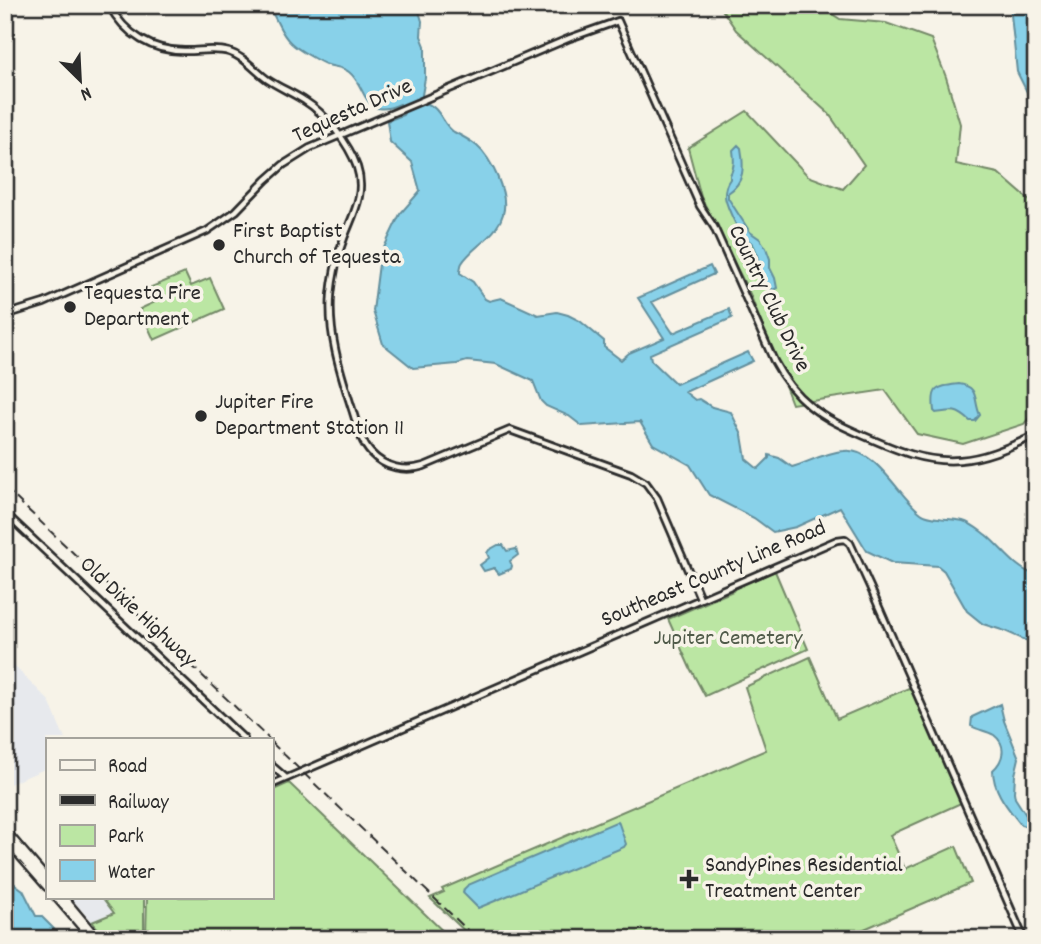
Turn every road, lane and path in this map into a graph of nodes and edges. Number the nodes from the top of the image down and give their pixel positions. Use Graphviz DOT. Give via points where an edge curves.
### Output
graph roads {
  1 [pos="109,5"];
  2 [pos="618,21"];
  3 [pos="339,136"];
  4 [pos="5,314"];
  5 [pos="1036,435"];
  6 [pos="5,513"];
  7 [pos="701,598"];
  8 [pos="243,738"];
  9 [pos="273,767"];
  10 [pos="286,778"];
  11 [pos="273,784"];
  12 [pos="5,830"];
  13 [pos="5,839"];
  14 [pos="46,882"];
  15 [pos="46,882"];
  16 [pos="56,898"];
  17 [pos="64,898"];
  18 [pos="80,925"];
  19 [pos="89,928"];
  20 [pos="92,939"];
  21 [pos="99,939"];
  22 [pos="1024,939"];
  1 -- 3 [label="street" via="125,28 153,46 224,51 241,57 310,104"];
  2 -- 3 [label="street, Tequesta Drive"];
  2 -- 5 [label="street, Country Club Drive" via="774,360 802,399 835,422 925,458 979,457"];
  3 -- 4 [label="street, Tequesta Drive" via="283,165 236,211 207,231 44,303"];
  3 -- 7 [label="street" via="354,160 360,192 332,284 332,331 361,436 372,455 392,467 414,468 510,430 631,474 646,483 657,498"];
  6 -- 8 [label="street, Old Dixie Highway"];
  7 -- 10 [label="street, Southeast County Line Road"];
  7 -- 22 [label="street, Southeast County Line Road" via="837,540 848,540"];
  9 -- 10 [label="street"];
  10 -- 11 [label="street, Southeast County Line Road"];
  12 -- 14 [label="main road"];
  13 -- 15 [label="main road"];
  16 -- 18 [label="main road"];
  17 -- 19 [label="main road"];
  18 -- 19 [label="main road"];
  18 -- 20 [label="main road"];
  19 -- 21 [label="main road"];
}
